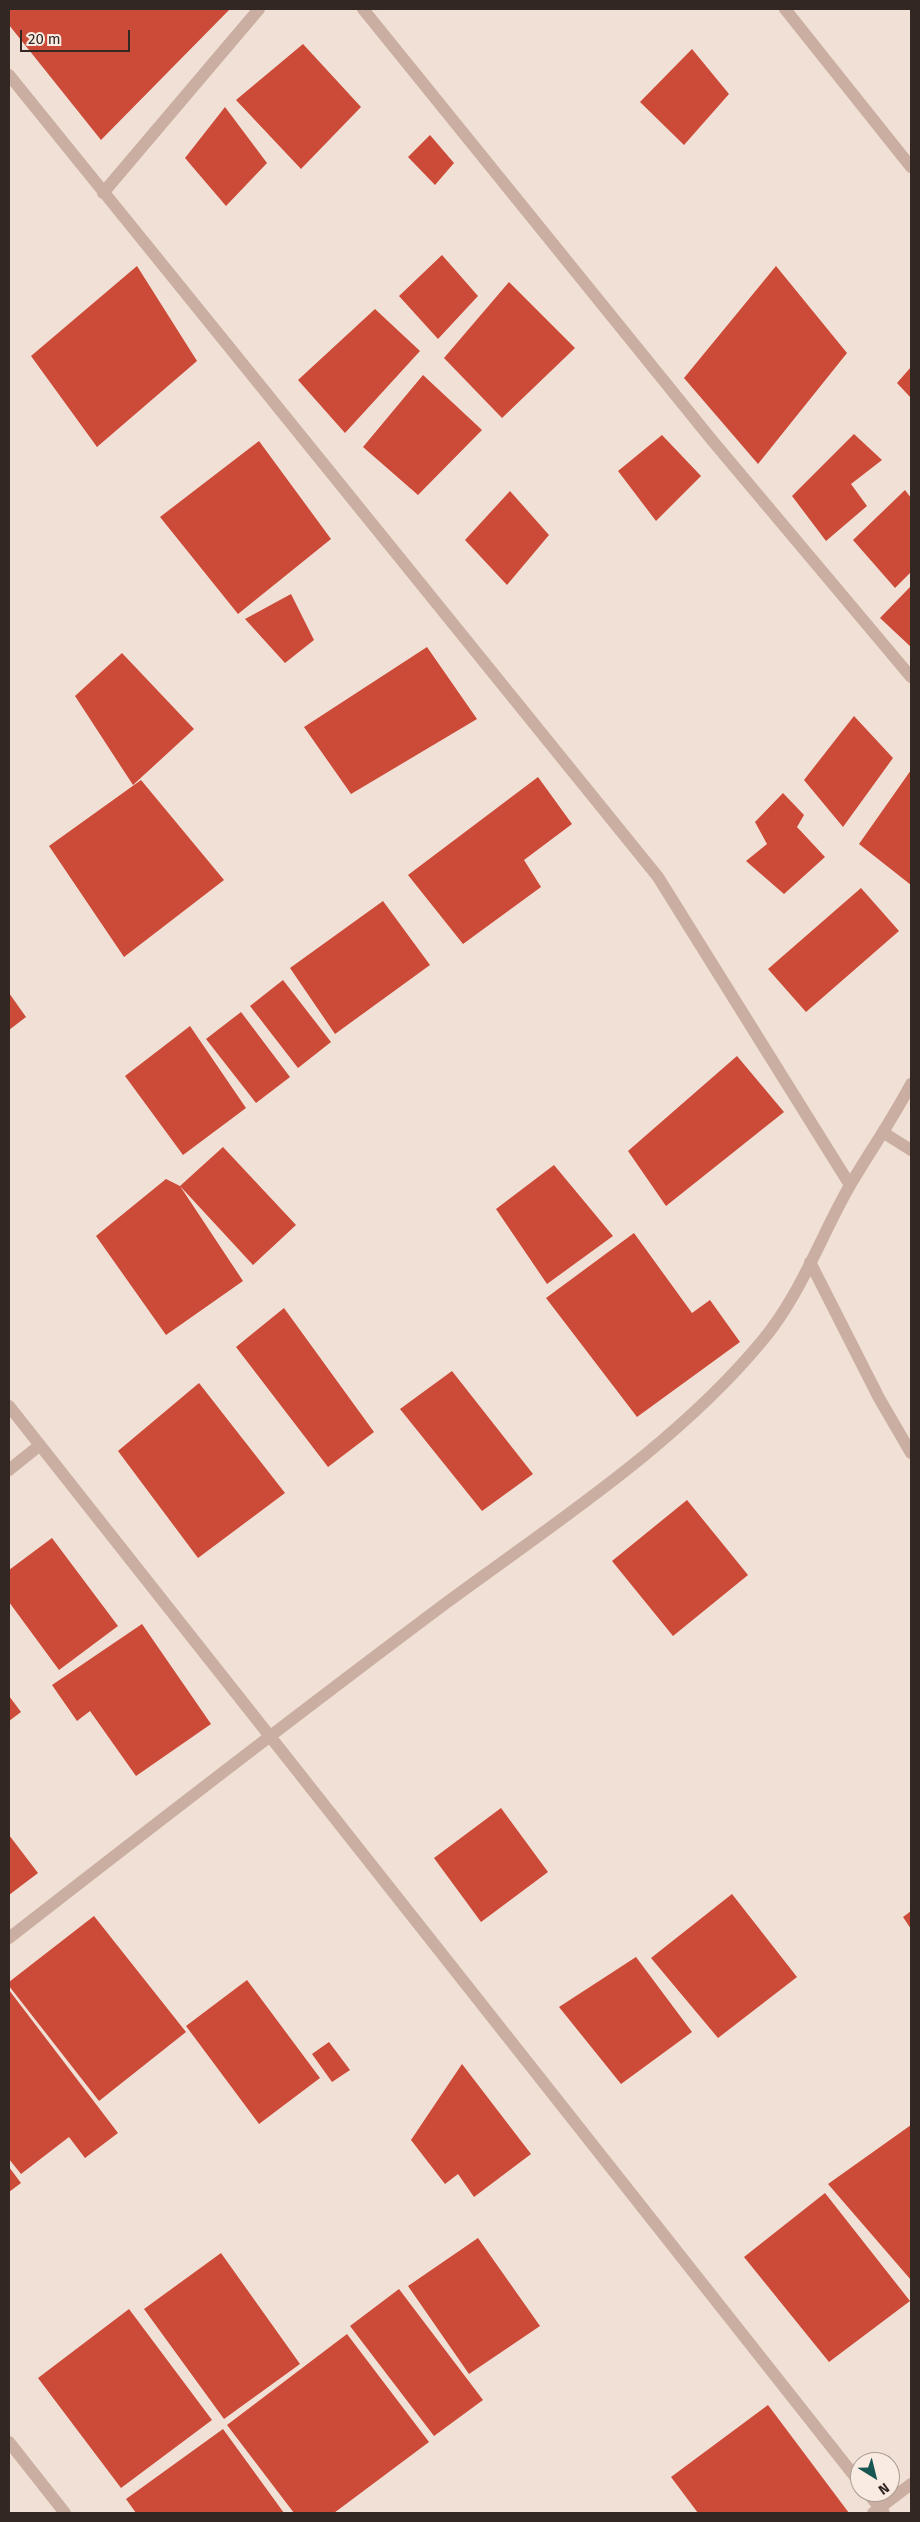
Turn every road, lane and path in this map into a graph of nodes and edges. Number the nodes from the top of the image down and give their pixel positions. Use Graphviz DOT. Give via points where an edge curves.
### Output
graph roads {
  1 [pos="259,9"];
  2 [pos="363,9"];
  3 [pos="785,9"];
  4 [pos="9,75"];
  5 [pos="911,167"];
  6 [pos="103,193"];
  7 [pos="911,677"];
  8 [pos="911,1084"];
  9 [pos="884,1133"];
  10 [pos="911,1150"];
  11 [pos="850,1185"];
  12 [pos="810,1262"];
  13 [pos="9,1406"];
  14 [pos="40,1445"];
  15 [pos="911,1453"];
  16 [pos="9,1470"];
  17 [pos="269,1735"];
  18 [pos="9,1938"];
  19 [pos="9,2442"];
  20 [pos="850,2470"];
  21 [pos="911,2484"];
  22 [pos="879,2512"];
  23 [pos="65,2513"];
  1 -- 6 [label="street"];
  2 -- 7 [label="street" via="717,446"];
  3 -- 5 [label="street"];
  4 -- 6 [label="street"];
  6 -- 11 [label="street" via="658,877"];
  8 -- 9 [label="street"];
  9 -- 10 [label="street"];
  9 -- 11 [label="street"];
  11 -- 12 [label="street"];
  12 -- 15 [label="street" via="878,1398"];
  12 -- 17 [label="street" via="764,1340 727,1380 650,1451"];
  13 -- 14 [label="street"];
  14 -- 16 [label="street"];
  14 -- 17 [label="street"];
  17 -- 18 [label="street"];
  17 -- 20 [label="street"];
  19 -- 23 [label="street"];
  21 -- 22 [label="street"];
}
